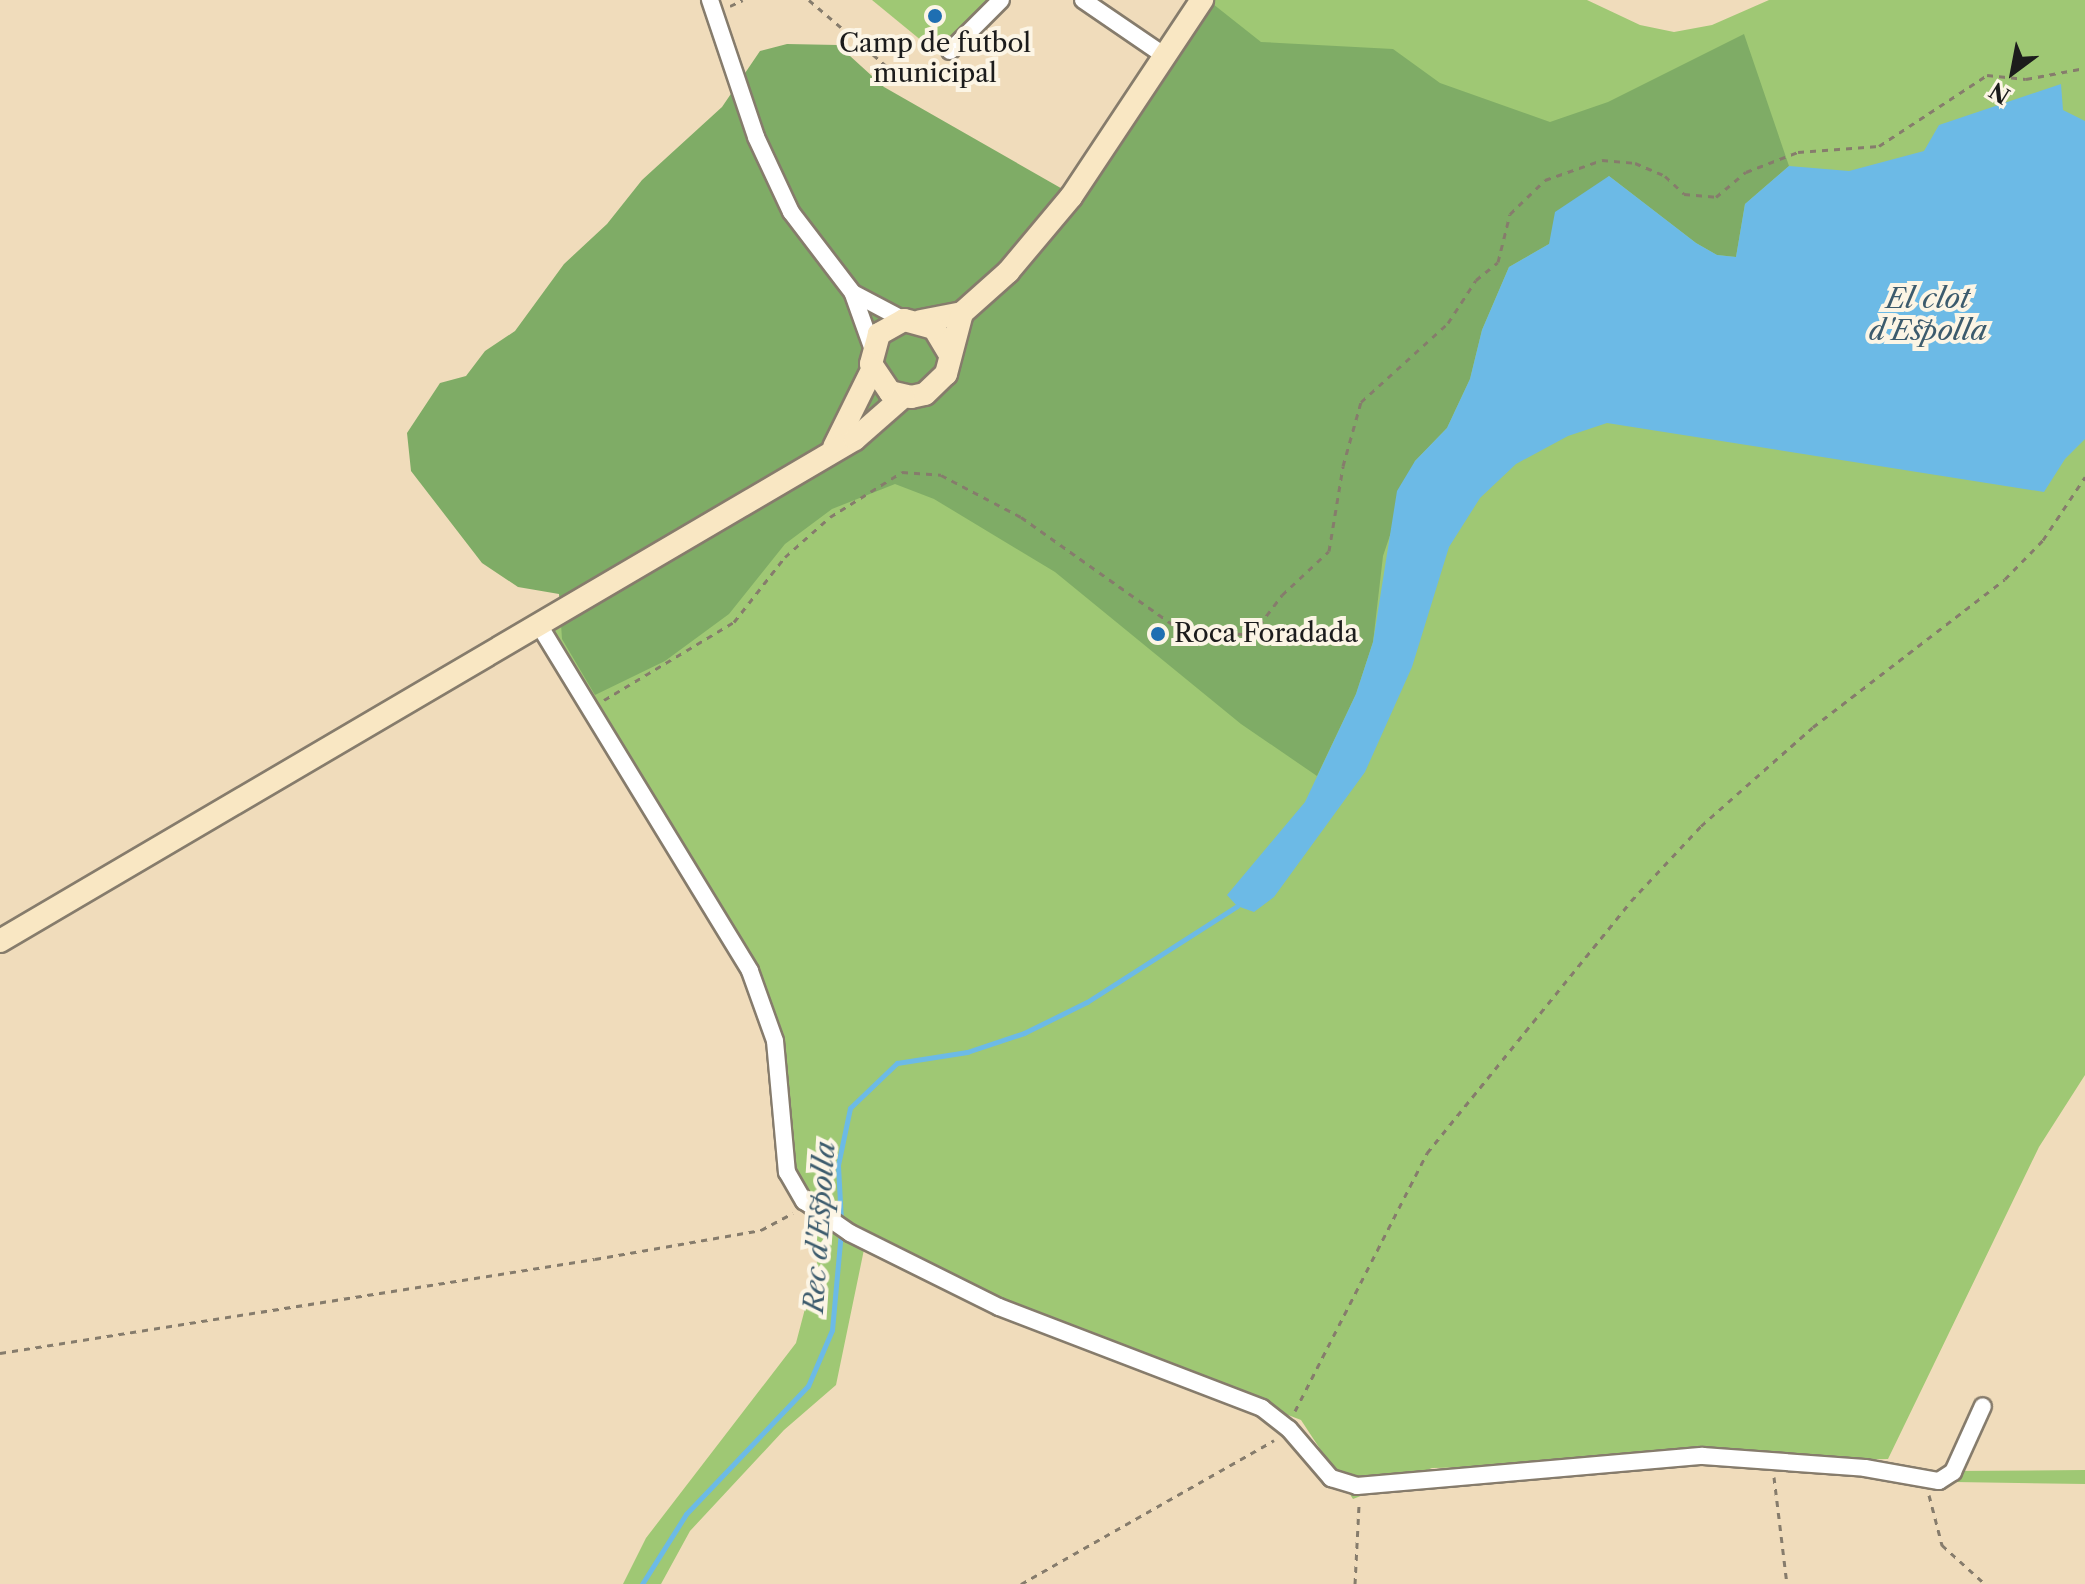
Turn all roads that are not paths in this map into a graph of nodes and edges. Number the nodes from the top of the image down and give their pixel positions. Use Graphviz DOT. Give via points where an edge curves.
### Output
graph roads {
  1 [pos="710,0"];
  2 [pos="1001,0"];
  3 [pos="1083,0"];
  4 [pos="1202,0"];
  5 [pos="950,51"];
  6 [pos="1165,56"];
  7 [pos="853,293"];
  8 [pos="962,313"];
  9 [pos="913,320"];
  10 [pos="949,353"];
  11 [pos="872,358"];
  12 [pos="903,397"];
  13 [pos="833,449"];
  14 [pos="539,625"];
  15 [pos="0,941"];
  16 [pos="1983,1406"];
  1 -- 7 [label="street" via="774,178 812,245"];
  2 -- 5 [label="street"];
  3 -- 6 [label="street"];
  4 -- 6 [label="main road"];
  6 -- 8 [label="main road" via="1071,197 1008,272"];
  7 -- 9 [label="street"];
  7 -- 11 [label="street"];
  8 -- 9 [label="main road"];
  8 -- 10 [label="main road"];
  9 -- 10 [label="main road" via="940,333"];
  9 -- 11 [label="main road" via="884,329"];
  10 -- 12 [label="main road" via="948,368 937,386"];
  11 -- 12 [label="main road" via="884,388"];
  11 -- 13 [label="main road" via="848,426"];
  12 -- 13 [label="main road" via="855,439"];
  13 -- 14 [label="main road"];
  14 -- 15 [label="main road"];
  14 -- 16 [label="street" via="760,993 775,1041 787,1172 804,1201 850,1233 959,1290 1238,1397 1285,1425 1331,1478 1357,1486 1657,1457 1770,1459 1939,1481 1953,1472"];
}
